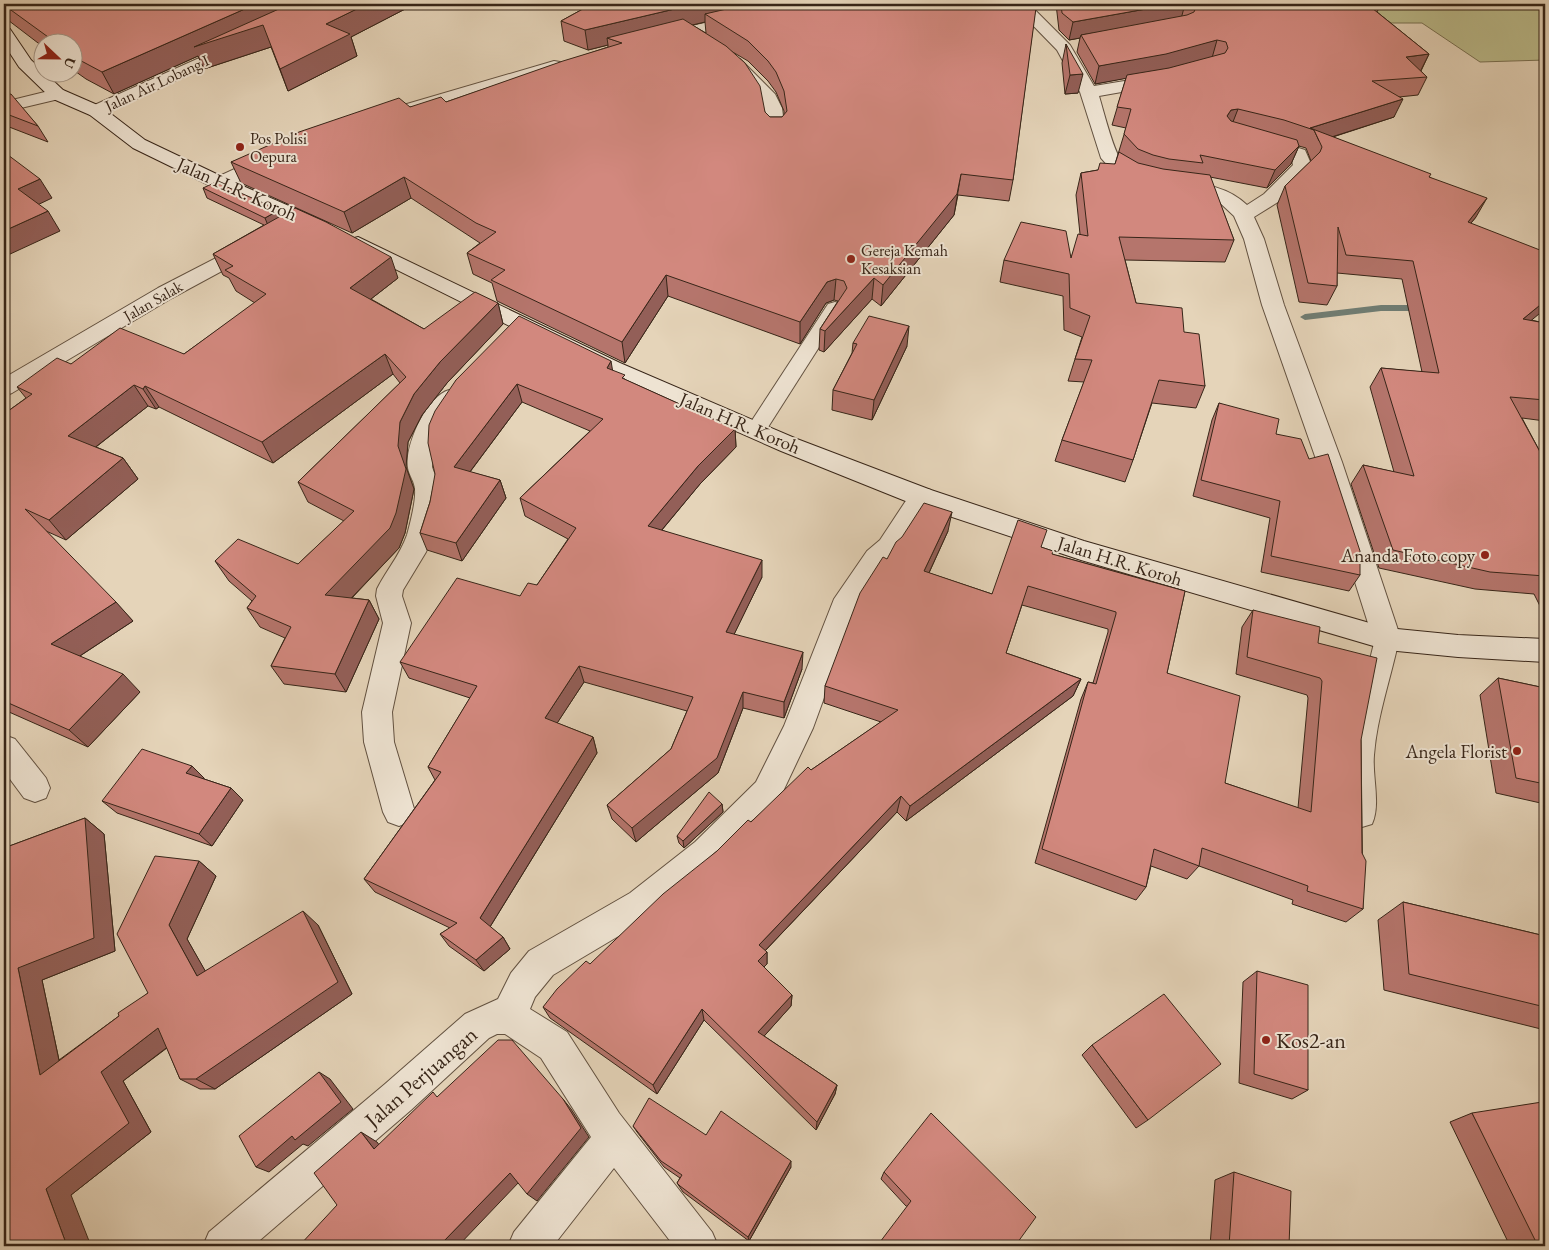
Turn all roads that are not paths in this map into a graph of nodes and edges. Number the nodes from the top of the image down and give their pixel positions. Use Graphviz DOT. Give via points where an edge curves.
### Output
graph roads {
  1 [pos="803,4"];
  2 [pos="1020,4"];
  3 [pos="687,31"];
  4 [pos="4,32"];
  5 [pos="249,40"];
  6 [pos="643,42"];
  7 [pos="709,46"];
  8 [pos="724,55"];
  9 [pos="573,60"];
  10 [pos="1179,74"];
  11 [pos="1089,92"];
  12 [pos="57,94"];
  13 [pos="4,107"];
  14 [pos="96,111"];
  15 [pos="390,115"];
  16 [pos="776,132"];
  17 [pos="1241,137"];
  18 [pos="287,152"];
  19 [pos="220,183"];
  20 [pos="1244,215"];
  21 [pos="304,219"];
  22 [pos="835,308"];
  23 [pos="520,323"];
  24 [pos="501,343"];
  25 [pos="463,383"];
  26 [pos="4,388"];
  27 [pos="756,430"];
  28 [pos="922,497"];
  29 [pos="1387,639"];
  30 [pos="1545,651"];
  31 [pos="4,748"];
  32 [pos="35,788"];
  33 [pos="399,812"];
  34 [pos="1362,839"];
  35 [pos="508,1016"];
  36 [pos="615,1137"];
  37 [pos="223,1246"];
  38 [pos="528,1246"];
  39 [pos="698,1246"];
  1 -- 3 [label="street"];
  2 -- 11 [label="street" via="1073,47"];
  3 -- 6 [label="street"];
  3 -- 7 [label="street"];
  4 -- 12 [label="street, Jalan H.R. Koroh" via="25,63"];
  5 -- 14 [label="street, Jalan Air Lobang I"];
  8 -- 16 [label="street" via="766,94 773,108"];
  9 -- 15 [label="street"];
  10 -- 11 [label="street"];
  11 -- 20 [label="street" via="1110,158 1123,173 1144,181 1214,192 1228,198"];
  12 -- 13 [label="street"];
  12 -- 14 [label="street, Jalan H.R. Koroh"];
  14 -- 19 [label="street, Jalan H.R. Koroh" via="139,144"];
  17 -- 20 [label="street" via="1299,154 1303,166 1271,198"];
  18 -- 19 [label="street"];
  19 -- 21 [label="street, Jalan H.R. Koroh"];
  20 -- 29 [label="street" via="1321,435"];
  21 -- 23 [label="street, Jalan H.R. Koroh"];
  21 -- 26 [label="street, Jalan Salak" via="165,293"];
  22 -- 27 [label="lane"];
  23 -- 24 [label="street"];
  23 -- 27 [label="street, Jalan H.R. Koroh" via="612,368"];
  25 -- 33 [label="street" via="435,416 422,443 420,467 428,489 420,534 390,589 397,623 377,712 379,742"];
  27 -- 28 [label="street, Jalan H.R. Koroh"];
  28 -- 29 [label="street, Jalan H.R. Koroh" via="1081,550"];
  28 -- 35 [label="street" via="844,607 798,728 767,792 706,853 642,904 541,963 522,985"];
  29 -- 30 [label="street, Jalan H.R. Koroh"];
  29 -- 34 [label="lane" via="1372,693 1362,756"];
  31 -- 32 [label="street"];
  35 -- 36 [label="street" via="554,1045"];
  35 -- 37 [label="street, Jalan Perjuangan" via="477,1026"];
  36 -- 38 [label="street"];
  36 -- 39 [label="street"];
}
